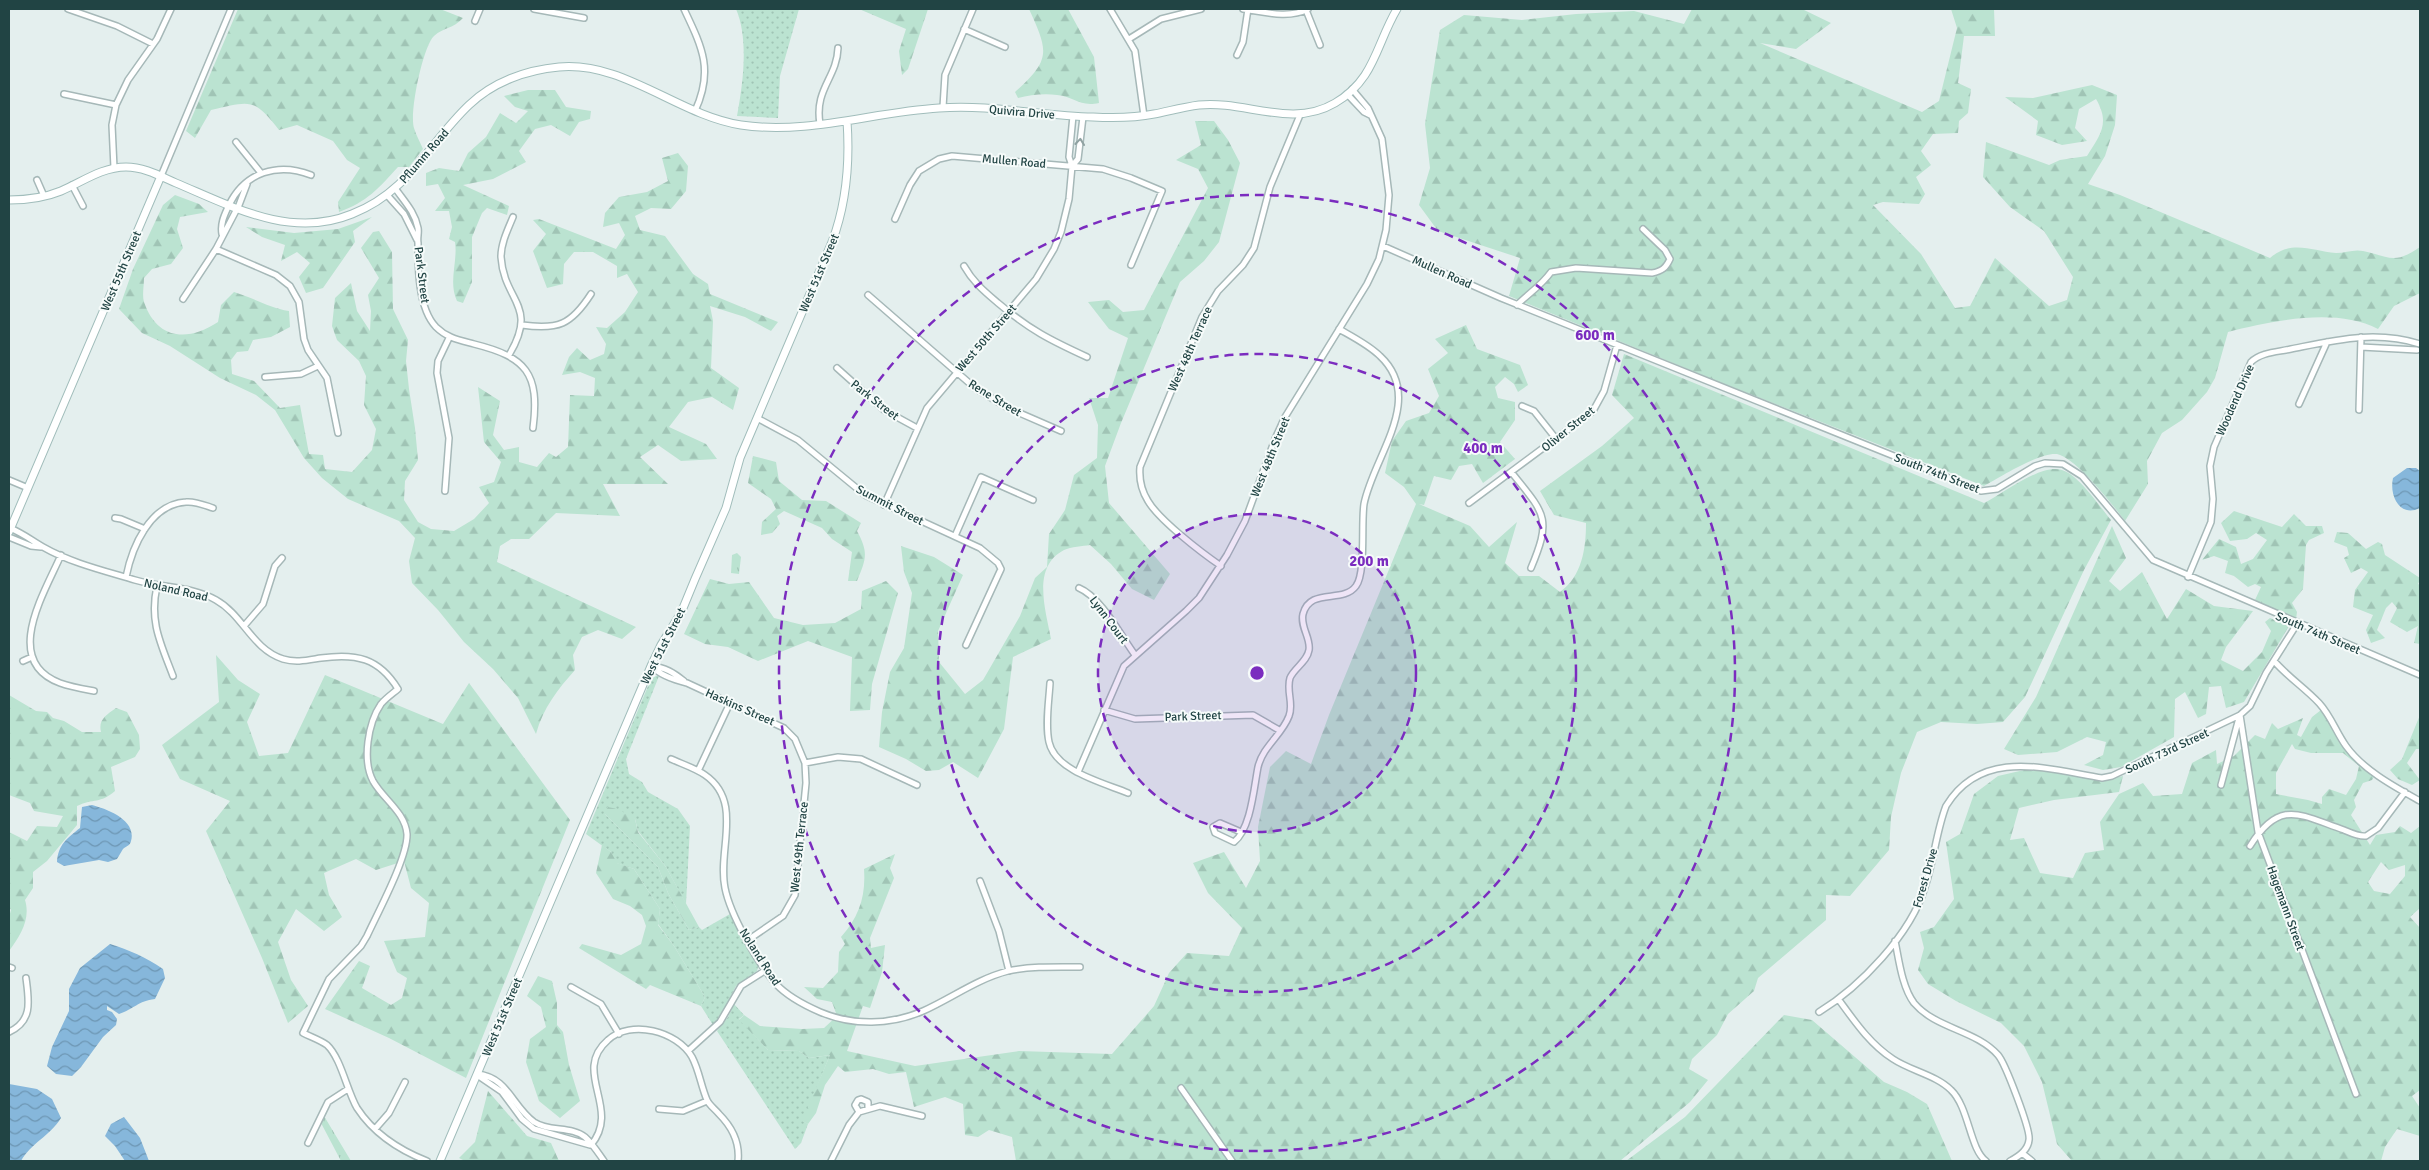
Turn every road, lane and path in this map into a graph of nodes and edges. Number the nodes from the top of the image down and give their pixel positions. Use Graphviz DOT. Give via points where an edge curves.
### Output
graph roads {
  1 [pos="68,9"];
  2 [pos="171,9"];
  3 [pos="231,9"];
  4 [pos="480,9"];
  5 [pos="534,9"];
  6 [pos="684,9"];
  7 [pos="973,9"];
  8 [pos="1110,9"];
  9 [pos="1200,9"];
  10 [pos="1246,9"];
  11 [pos="1397,9"];
  12 [pos="1183,10"];
  13 [pos="1307,10"];
  14 [pos="584,18"];
  15 [pos="476,21"];
  16 [pos="964,29"];
  17 [pos="1129,39"];
  18 [pos="153,44"];
  19 [pos="1320,45"];
  20 [pos="1005,47"];
  21 [pos="838,48"];
  22 [pos="1237,55"];
  23 [pos="600,71"];
  24 [pos="1350,91"];
  25 [pos="64,94"];
  26 [pos="116,105"];
  27 [pos="943,107"];
  28 [pos="695,111"];
  29 [pos="1300,115"];
  30 [pos="1073,116"];
  31 [pos="1144,116"];
  32 [pos="1083,117"];
  33 [pos="847,121"];
  34 [pos="820,124"];
  35 [pos="236,142"];
  36 [pos="1072,166"];
  37 [pos="114,168"];
  38 [pos="261,173"];
  39 [pos="311,175"];
  40 [pos="161,176"];
  41 [pos="37,180"];
  42 [pos="246,184"];
  43 [pos="72,185"];
  44 [pos="395,188"];
  45 [pos="388,195"];
  46 [pos="44,196"];
  47 [pos="9,200"];
  48 [pos="229,205"];
  49 [pos="83,206"];
  50 [pos="237,208"];
  51 [pos="413,214"];
  52 [pos="513,217"];
  53 [pos="406,218"];
  54 [pos="895,219"];
  55 [pos="1643,229"];
  56 [pos="222,234"];
  57 [pos="417,240"];
  58 [pos="1383,246"];
  59 [pos="216,249"];
  60 [pos="1131,265"];
  61 [pos="964,266"];
  62 [pos="591,294"];
  63 [pos="868,295"];
  64 [pos="1501,298"];
  65 [pos="183,299"];
  66 [pos="1517,305"];
  67 [pos="1008,312"];
  68 [pos="522,325"];
  69 [pos="1339,329"];
  70 [pos="2361,337"];
  71 [pos="449,338"];
  72 [pos="2327,342"];
  73 [pos="2420,344"];
  74 [pos="1617,345"];
  75 [pos="2361,347"];
  76 [pos="2418,350"];
  77 [pos="509,355"];
  78 [pos="1087,357"];
  79 [pos="318,366"];
  80 [pos="836,368"];
  81 [pos="956,372"];
  82 [pos="266,376"];
  83 [pos="2299,404"];
  84 [pos="1522,406"];
  85 [pos="2359,410"];
  86 [pos="757,418"];
  87 [pos="533,428"];
  88 [pos="916,428"];
  89 [pos="1061,431"];
  90 [pos="338,432"];
  91 [pos="1557,440"];
  92 [pos="1512,473"];
  93 [pos="9,480"];
  94 [pos="28,488"];
  95 [pos="445,491"];
  96 [pos="1033,500"];
  97 [pos="1469,503"];
  98 [pos="884,505"];
  99 [pos="213,508"];
  100 [pos="114,518"];
  101 [pos="145,529"];
  102 [pos="10,530"];
  103 [pos="955,536"];
  104 [pos="9,537"];
  105 [pos="42,547"];
  106 [pos="61,555"];
  107 [pos="282,558"];
  108 [pos="1221,566"];
  109 [pos="1531,568"];
  110 [pos="2188,576"];
  111 [pos="126,577"];
  112 [pos="157,586"];
  113 [pos="1079,588"];
  114 [pos="2297,624"];
  115 [pos="244,626"];
  116 [pos="966,645"];
  117 [pos="1135,655"];
  118 [pos="32,656"];
  119 [pos="23,661"];
  120 [pos="2274,661"];
  121 [pos="652,666"];
  122 [pos="2420,675"];
  123 [pos="173,676"];
  124 [pos="1050,683"];
  125 [pos="94,691"];
  126 [pos="730,703"];
  127 [pos="1104,710"];
  128 [pos="2240,715"];
  129 [pos="1279,730"];
  130 [pos="671,759"];
  131 [pos="805,763"];
  132 [pos="2003,768"];
  133 [pos="698,771"];
  134 [pos="1078,772"];
  135 [pos="917,785"];
  136 [pos="2221,785"];
  137 [pos="2406,792"];
  138 [pos="1128,793"];
  139 [pos="2420,801"];
  140 [pos="1240,832"];
  141 [pos="2258,832"];
  142 [pos="2250,846"];
  143 [pos="980,881"];
  144 [pos="748,940"];
  145 [pos="1895,941"];
  146 [pos="1080,968"];
  147 [pos="766,970"];
  148 [pos="1009,971"];
  149 [pos="26,978"];
  150 [pos="571,987"];
  151 [pos="1839,1000"];
  152 [pos="1819,1012"];
  153 [pos="9,1032"];
  154 [pos="618,1034"];
  155 [pos="688,1050"];
  156 [pos="477,1074"];
  157 [pos="405,1082"];
  158 [pos="348,1088"];
  159 [pos="1181,1088"];
  160 [pos="2356,1094"];
  161 [pos="708,1102"];
  162 [pos="868,1108"];
  163 [pos="659,1109"];
  164 [pos="859,1112"];
  165 [pos="527,1115"];
  166 [pos="922,1116"];
  167 [pos="522,1119"];
  168 [pos="375,1129"];
  169 [pos="557,1133"];
  170 [pos="308,1144"];
  171 [pos="591,1145"];
  172 [pos="2022,1153"];
  173 [pos="427,1161"];
  174 [pos="440,1161"];
  175 [pos="604,1161"];
  176 [pos="738,1161"];
  177 [pos="831,1161"];
  178 [pos="1232,1161"];
  179 [pos="1986,1161"];
  180 [pos="2010,1161"];
  181 [pos="2032,1161"];
  1 -- 18 [label="street" via="117,26"];
  2 -- 18 [label="street"];
  3 -- 40 [label="street, West 55th Street"];
  4 -- 15 [label="street"];
  5 -- 14 [label="street"];
  6 -- 28 [label="street" via="700,44 706,71 704,89"];
  7 -- 16 [label="street"];
  8 -- 17 [label="street"];
  9 -- 12 [label="street"];
  10 -- 13 [label="street" via="1280,14"];
  10 -- 22 [label="street" via="1243,42"];
  11 -- 24 [label="main road, Quivira Drive" via="1368,73"];
  12 -- 17 [label="street"];
  13 -- 19 [label="street"];
  16 -- 20 [label="street"];
  16 -- 27 [label="street" via="945,74"];
  17 -- 31 [label="street" via="1136,56"];
  18 -- 26 [label="street" via="128,80"];
  21 -- 34 [label="street" via="836,63 819,103"];
  23 -- 28 [label="main road, Quivira Drive"];
  23 -- 44 [label="main road, Pflumm Road" via="572,66 533,71 492,88 467,107 413,172"];
  24 -- 29 [label="main road, Quivira Drive" via="1336,103"];
  24 -- 58 [label="street, West 48th Street" via="1376,123 1382,139 1389,195"];
  25 -- 26 [label="street"];
  26 -- 37 [label="street" via="112,125"];
  27 -- 30 [label="main road, Quivira Drive"];
  27 -- 33 [label="main road, Quivira Drive"];
  28 -- 34 [label="main road, Quivira Drive" via="745,126 780,128"];
  29 -- 31 [label="main road, Quivira Drive" via="1216,104"];
  29 -- 108 [label="street, West 48th Terrace" via="1270,187 1254,248 1218,291 1202,317 1140,467 1141,484 1148,502 1196,548"];
  30 -- 32 [label="main road, Quivira Drive"];
  30 -- 36 [label="street, West 50th Street" via="1069,157"];
  31 -- 32 [label="main road, Quivira Drive"];
  36 -- 32 [label="street, West 50th Street, one-way" via="1078,159"];
  33 -- 34 [label="main road, Quivira Drive"];
  33 -- 86 [label="main road, West 51st Street" via="848,177 841,219"];
  35 -- 38 [label="street"];
  36 -- 54 [label="street, Mullen Road" via="964,157 939,159 925,166 913,179"];
  36 -- 60 [label="street, Mullen Road" via="1113,171 1162,191"];
  36 -- 67 [label="street, West 50th Street" via="1066,215 1054,249 1036,279"];
  37 -- 40 [label="main road, Pflumm Road" via="127,167"];
  37 -- 43 [label="main road, Pflumm Road"];
  38 -- 39 [label="street" via="288,169"];
  38 -- 42 [label="street"];
  40 -- 48 [label="main road, Pflumm Road"];
  40 -- 94 [label="main road, West 55th Street"];
  41 -- 46 [label="street"];
  42 -- 48 [label="street" via="236,192"];
  42 -- 50 [label="street"];
  43 -- 46 [label="main road, Pflumm Road"];
  43 -- 49 [label="street"];
  44 -- 45 [label="main road, Pflumm Road"];
  44 -- 51 [label="street, Park Street"];
  45 -- 50 [label="main road, Pflumm Road" via="354,214 324,223 279,222"];
  45 -- 53 [label="street, Park Street"];
  46 -- 47 [label="main road, Pflumm Road"];
  48 -- 50 [label="main road, Pflumm Road"];
  48 -- 56 [label="street" via="220,227"];
  50 -- 56 [label="street"];
  51 -- 53 [label="street"];
  51 -- 57 [label="street, Park Street" via="418,228"];
  52 -- 68 [label="street" via="501,257 504,273 518,303"];
  53 -- 57 [label="street, Park Street"];
  55 -- 66 [label="street" via="1666,250 1670,259 1661,272 1576,268 1551,272 1543,284"];
  56 -- 59 [label="street"];
  57 -- 71 [label="street, Park Street" via="426,310 435,326"];
  58 -- 64 [label="street, Mullen Road"];
  58 -- 69 [label="street, West 48th Street" via="1372,274"];
  59 -- 65 [label="street"];
  59 -- 79 [label="street" via="276,275 290,286 302,312 304,339"];
  61 -- 67 [label="street" via="972,280"];
  62 -- 68 [label="street" via="580,312 564,323 554,327"];
  63 -- 81 [label="street, Rene Street"];
  64 -- 66 [label="street, South 74th Street"];
  66 -- 74 [label="street, South 74th Street"];
  67 -- 78 [label="street" via="1037,333"];
  67 -- 81 [label="street, West 50th Street"];
  68 -- 77 [label="street"];
  69 -- 108 [label="street, West 48th Street" via="1274,439 1245,521"];
  69 -- 129 [label="street" via="1385,361 1396,381 1398,410 1364,503 1361,576 1350,592 1317,598 1304,610 1302,623 1309,649 1290,680 1291,710"];
  70 -- 72 [label="street, Woodend Drive"];
  70 -- 73 [label="street, Woodend Drive"];
  70 -- 75 [label="street"];
  71 -- 77 [label="street"];
  71 -- 95 [label="street" via="436,373 449,438"];
  72 -- 83 [label="street"];
  72 -- 110 [label="street, Woodend Drive" via="2264,354 2251,362 2214,447 2210,466 2211,522"];
  74 -- 91 [label="street, Oliver Street" via="1600,402"];
  74 -- 110 [label="street, South 74th Street" via="1981,491 1997,489 2035,466 2063,464 2082,476 2146,555"];
  75 -- 76 [label="street"];
  75 -- 85 [label="street"];
  77 -- 87 [label="street" via="525,371 535,391"];
  79 -- 82 [label="street" via="301,374"];
  79 -- 90 [label="street" via="327,378"];
  80 -- 88 [label="street, Park Street" via="884,410"];
  81 -- 88 [label="street, West 50th Street" via="927,408"];
  81 -- 89 [label="street, Rene Street" via="1008,408"];
  84 -- 91 [label="street" via="1534,411"];
  86 -- 98 [label="street, Summit Street" via="798,440 857,490"];
  86 -- 121 [label="main road, West 51st Street" via="740,458 726,508 688,598"];
  88 -- 98 [label="street, West 50th Street"];
  91 -- 92 [label="street, Oliver Street"];
  92 -- 97 [label="street, Oliver Street"];
  92 -- 109 [label="street" via="1543,518 1543,537"];
  93 -- 94 [label="street"];
  94 -- 102 [label="main road, West 55th Street"];
  96 -- 103 [label="street" via="981,477"];
  98 -- 103 [label="street, Summit Street"];
  99 -- 101 [label="street" via="186,502 172,505 157,514"];
  100 -- 101 [label="street"];
  101 -- 111 [label="street"];
  102 -- 105 [label="street, Noland Road" via="34,539"];
  103 -- 116 [label="street, Summit Street" via="987,552 1001,569"];
  104 -- 105 [label="street, Noland Road"];
  105 -- 106 [label="street, Noland Road"];
  106 -- 111 [label="street, Noland Road"];
  106 -- 118 [label="street" via="31,625"];
  107 -- 115 [label="street" via="275,566 263,604"];
  108 -- 117 [label="street, West 48th Street" via="1186,611 1154,642"];
  110 -- 114 [label="street, South 74th Street"];
  111 -- 112 [label="street, Noland Road"];
  112 -- 115 [label="street, Noland Road" via="204,594 230,610"];
  112 -- 123 [label="street" via="153,613 155,627"];
  113 -- 117 [label="street, Lynn Court" via="1096,600"];
  114 -- 120 [label="street"];
  114 -- 122 [label="street, South 74th Street"];
  115 -- 158 [label="street, Noland Road" via="259,646 272,654 299,662 341,656 360,658 383,669 398,689 376,713 367,762 373,782 405,825 405,849 367,936 329,979 303,1033 323,1042 332,1051"];
  117 -- 127 [label="street, West 48th Street" via="1118,676"];
  118 -- 119 [label="street"];
  118 -- 125 [label="street" via="42,670 58,683"];
  120 -- 128 [label="street" via="2250,706"];
  120 -- 137 [label="street" via="2320,704 2356,757"];
  121 -- 126 [label="street, Haskins Street" via="672,672 687,683"];
  121 -- 156 [label="main road, West 51st Street"];
  124 -- 134 [label="street" via="1049,742 1059,761"];
  126 -- 131 [label="street, Haskins Street" via="789,732"];
  126 -- 133 [label="street"];
  127 -- 129 [label="street, Park Street" via="1135,719 1253,715"];
  127 -- 134 [label="street, West 48th Street"];
  128 -- 132 [label="street, South 73rd Street" via="2112,776 2102,778 2024,765"];
  128 -- 136 [label="street"];
  128 -- 141 [label="street, Hagemann Street"];
  129 -- 140 [label="street" via="1262,757 1250,808"];
  130 -- 133 [label="street, Noland Road"];
  131 -- 135 [label="street" via="838,757 861,759"];
  131 -- 144 [label="street, West 49th Terrace" via="796,895 783,916"];
  132 -- 145 [label="street, Forest Drive" via="1978,776 1952,796 1944,810 1921,902 1909,925"];
  133 -- 144 [label="street, Noland Road" via="714,782 724,799 727,817 723,862 725,887 731,908"];
  134 -- 138 [label="street"];
  137 -- 139 [label="street"];
  137 -- 141 [label="street" via="2375,831 2366,836 2291,813 2282,815"];
  140 -- 140 [label="street" via="1234,842 1215,833 1213,827 1220,823"];
  141 -- 142 [label="street"];
  141 -- 160 [label="street, Hagemann Street"];
  143 -- 148 [label="street" via="999,931"];
  144 -- 147 [label="street, Noland Road"];
  145 -- 151 [label="street, Forest Drive"];
  145 -- 172 [label="street" via="1905,981 1915,1003 1931,1018 1986,1046 2002,1062 2030,1135 2029,1144"];
  146 -- 148 [label="street, Noland Road" via="1048,966"];
  147 -- 148 [label="street, Noland Road" via="776,984 796,1000 829,1016 853,1022 888,1022 923,1011 968,986"];
  147 -- 155 [label="street" via="741,986 720,1022"];
  149 -- 153 [label="street" via="26,1018"];
  150 -- 154 [label="street" via="601,1004"];
  151 -- 152 [label="street, Forest Drive"];
  151 -- 179 [label="street" via="1878,1047 1950,1089 1962,1104 1979,1153"];
  154 -- 155 [label="street" via="630,1030 652,1032 673,1039"];
  154 -- 171 [label="street" via="608,1039 594,1062 594,1078 603,1115 599,1135"];
  155 -- 161 [label="street"];
  156 -- 165 [label="street" via="502,1084"];
  156 -- 167 [label="street" via="502,1092"];
  156 -- 174 [label="main road, West 51st Street"];
  157 -- 168 [label="street" via="389,1113"];
  158 -- 168 [label="street" via="358,1109"];
  158 -- 170 [label="street" via="328,1102"];
  159 -- 178 [label="street"];
  161 -- 163 [label="street" via="683,1111"];
  161 -- 176 [label="street" via="732,1130 738,1145"];
  162 -- 164 [label="street"];
  162 -- 164 [label="street" via="868,1102 858,1100 855,1106"];
  162 -- 166 [label="street" via="886,1107"];
  164 -- 177 [label="street"];
  165 -- 167 [label="street"];
  165 -- 169 [label="street" via="537,1124"];
  167 -- 169 [label="street" via="539,1132"];
  168 -- 173 [label="street" via="398,1148"];
  169 -- 171 [label="street" via="585,1137"];
  171 -- 175 [label="street"];
  172 -- 180 [label="street"];
  172 -- 181 [label="street"];
}
